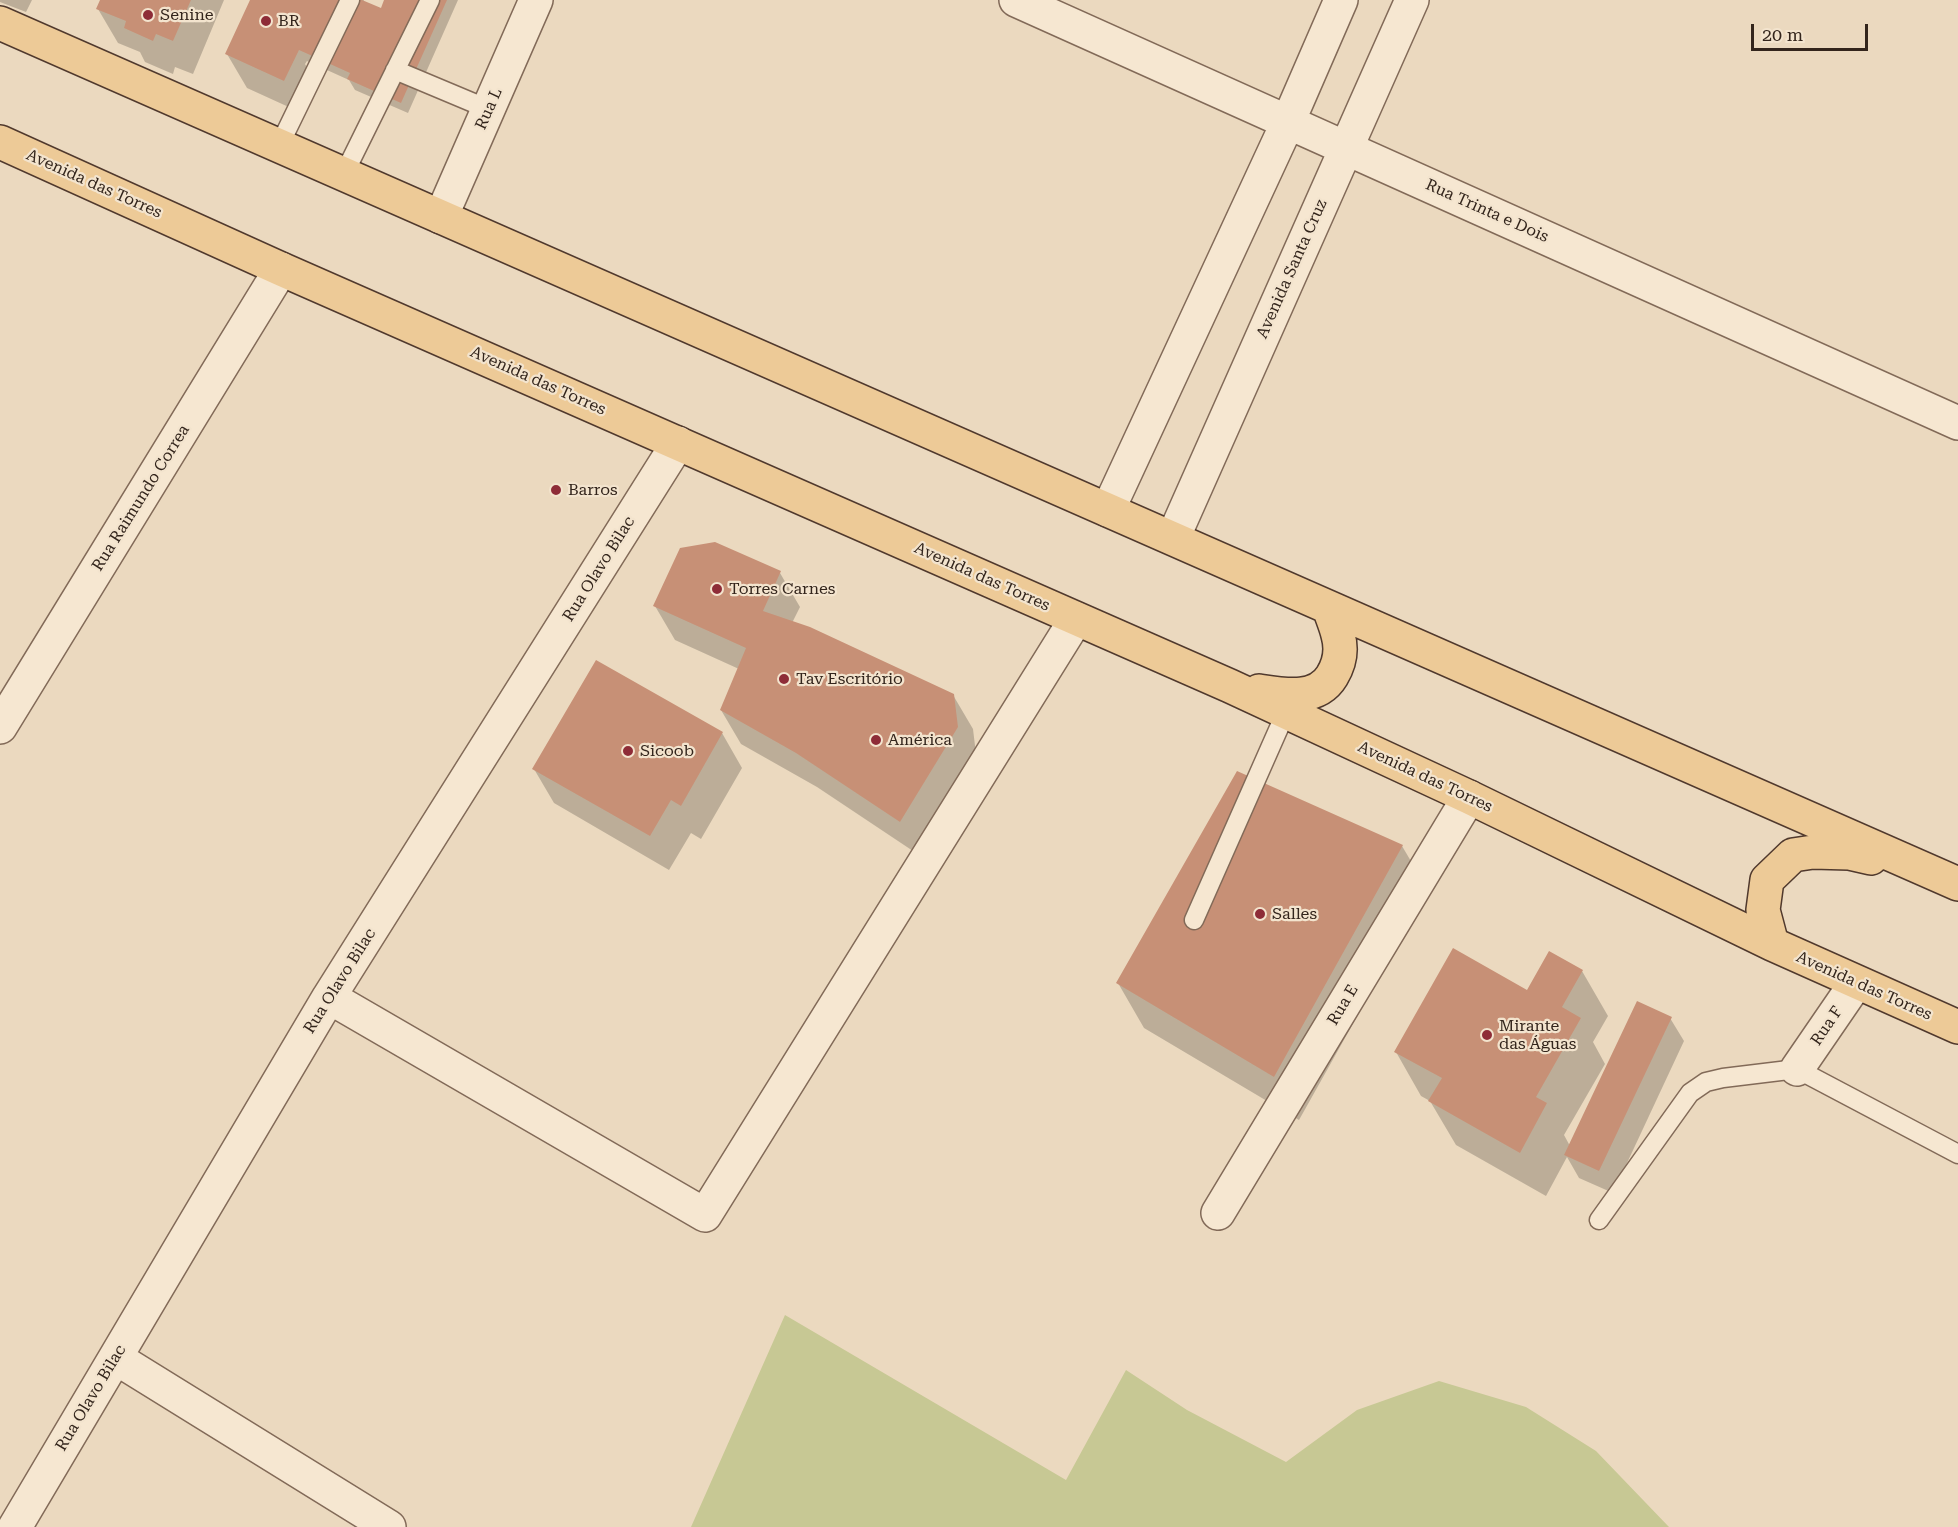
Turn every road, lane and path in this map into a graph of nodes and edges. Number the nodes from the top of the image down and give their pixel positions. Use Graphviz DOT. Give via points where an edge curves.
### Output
graph roads {
  1 [pos="350,0"];
  2 [pos="430,0"];
  3 [pos="536,0"];
  4 [pos="1016,0"];
  5 [pos="1341,0"];
  6 [pos="1412,0"];
  7 [pos="0,23"];
  8 [pos="395,70"];
  9 [pos="489,109"];
  10 [pos="1288,122"];
  11 [pos="0,142"];
  12 [pos="279,146"];
  13 [pos="1346,148"];
  14 [pos="344,174"];
  15 [pos="441,217"];
  16 [pos="281,269"];
  17 [pos="1958,423"];
  18 [pos="678,443"];
  19 [pos="1108,510"];
  20 [pos="1173,538"];
  21 [pos="1329,608"];
  22 [pos="1076,619"];
  23 [pos="1230,686"];
  24 [pos="1286,712"];
  25 [pos="0,728"];
  26 [pos="1469,797"];
  27 [pos="1950,881"];
  28 [pos="1194,921"];
  29 [pos="1772,944"];
  30 [pos="1856,983"];
  31 [pos="329,998"];
  32 [pos="1958,1028"];
  33 [pos="1797,1069"];
  34 [pos="1958,1154"];
  35 [pos="1218,1213"];
  36 [pos="1599,1220"];
  37 [pos="116,1358"];
  38 [pos="15,1527"];
  39 [pos="389,1527"];
  1 -- 12 [label="lane"];
  2 -- 8 [label="lane"];
  3 -- 9 [label="street, Rua L"];
  4 -- 10 [label="street, Rua Trinta e Dois"];
  5 -- 10 [label="street"];
  6 -- 13 [label="street, Avenida Santa Cruz"];
  7 -- 12 [label="main road"];
  8 -- 9 [label="lane"];
  8 -- 14 [label="lane"];
  9 -- 15 [label="street, Rua L"];
  10 -- 13 [label="street, Rua Trinta e Dois"];
  10 -- 19 [label="street"];
  11 -- 16 [label="main road, Avenida das Torres"];
  12 -- 14 [label="main road"];
  13 -- 17 [label="street, Rua Trinta e Dois"];
  13 -- 20 [label="street, Avenida Santa Cruz"];
  14 -- 15 [label="main road"];
  15 -- 19 [label="main road"];
  16 -- 18 [label="main road, Avenida das Torres"];
  16 -- 25 [label="street, Rua Raimundo Correa"];
  18 -- 22 [label="main road, Avenida das Torres"];
  18 -- 31 [label="street, Rua Olavo Bilac"];
  19 -- 20 [label="main road"];
  20 -- 21 [label="main road"];
  21 -- 23 [label="main road" via="1339,637 1339,664 1326,686 1304,694 1280,694"];
  21 -- 27 [label="main road"];
  22 -- 23 [label="main road, Avenida das Torres"];
  22 -- 31 [label="street" via="705,1215"];
  23 -- 24 [label="main road, Avenida das Torres"];
  24 -- 26 [label="main road, Avenida das Torres"];
  24 -- 28 [label="lane"];
  26 -- 29 [label="main road, Avenida das Torres"];
  26 -- 35 [label="street, Rua E"];
  27 -- 29 [label="main road" via="1850,853 1793,855 1767,880 1763,909"];
  29 -- 30 [label="main road, Avenida das Torres"];
  30 -- 32 [label="main road, Avenida das Torres"];
  30 -- 33 [label="street, Rua F"];
  31 -- 37 [label="street, Rua Olavo Bilac"];
  33 -- 34 [label="lane"];
  33 -- 36 [label="lane" via="1723,1078 1706,1082 1690,1093"];
  37 -- 38 [label="street, Rua Olavo Bilac"];
  37 -- 39 [label="street"];
}
